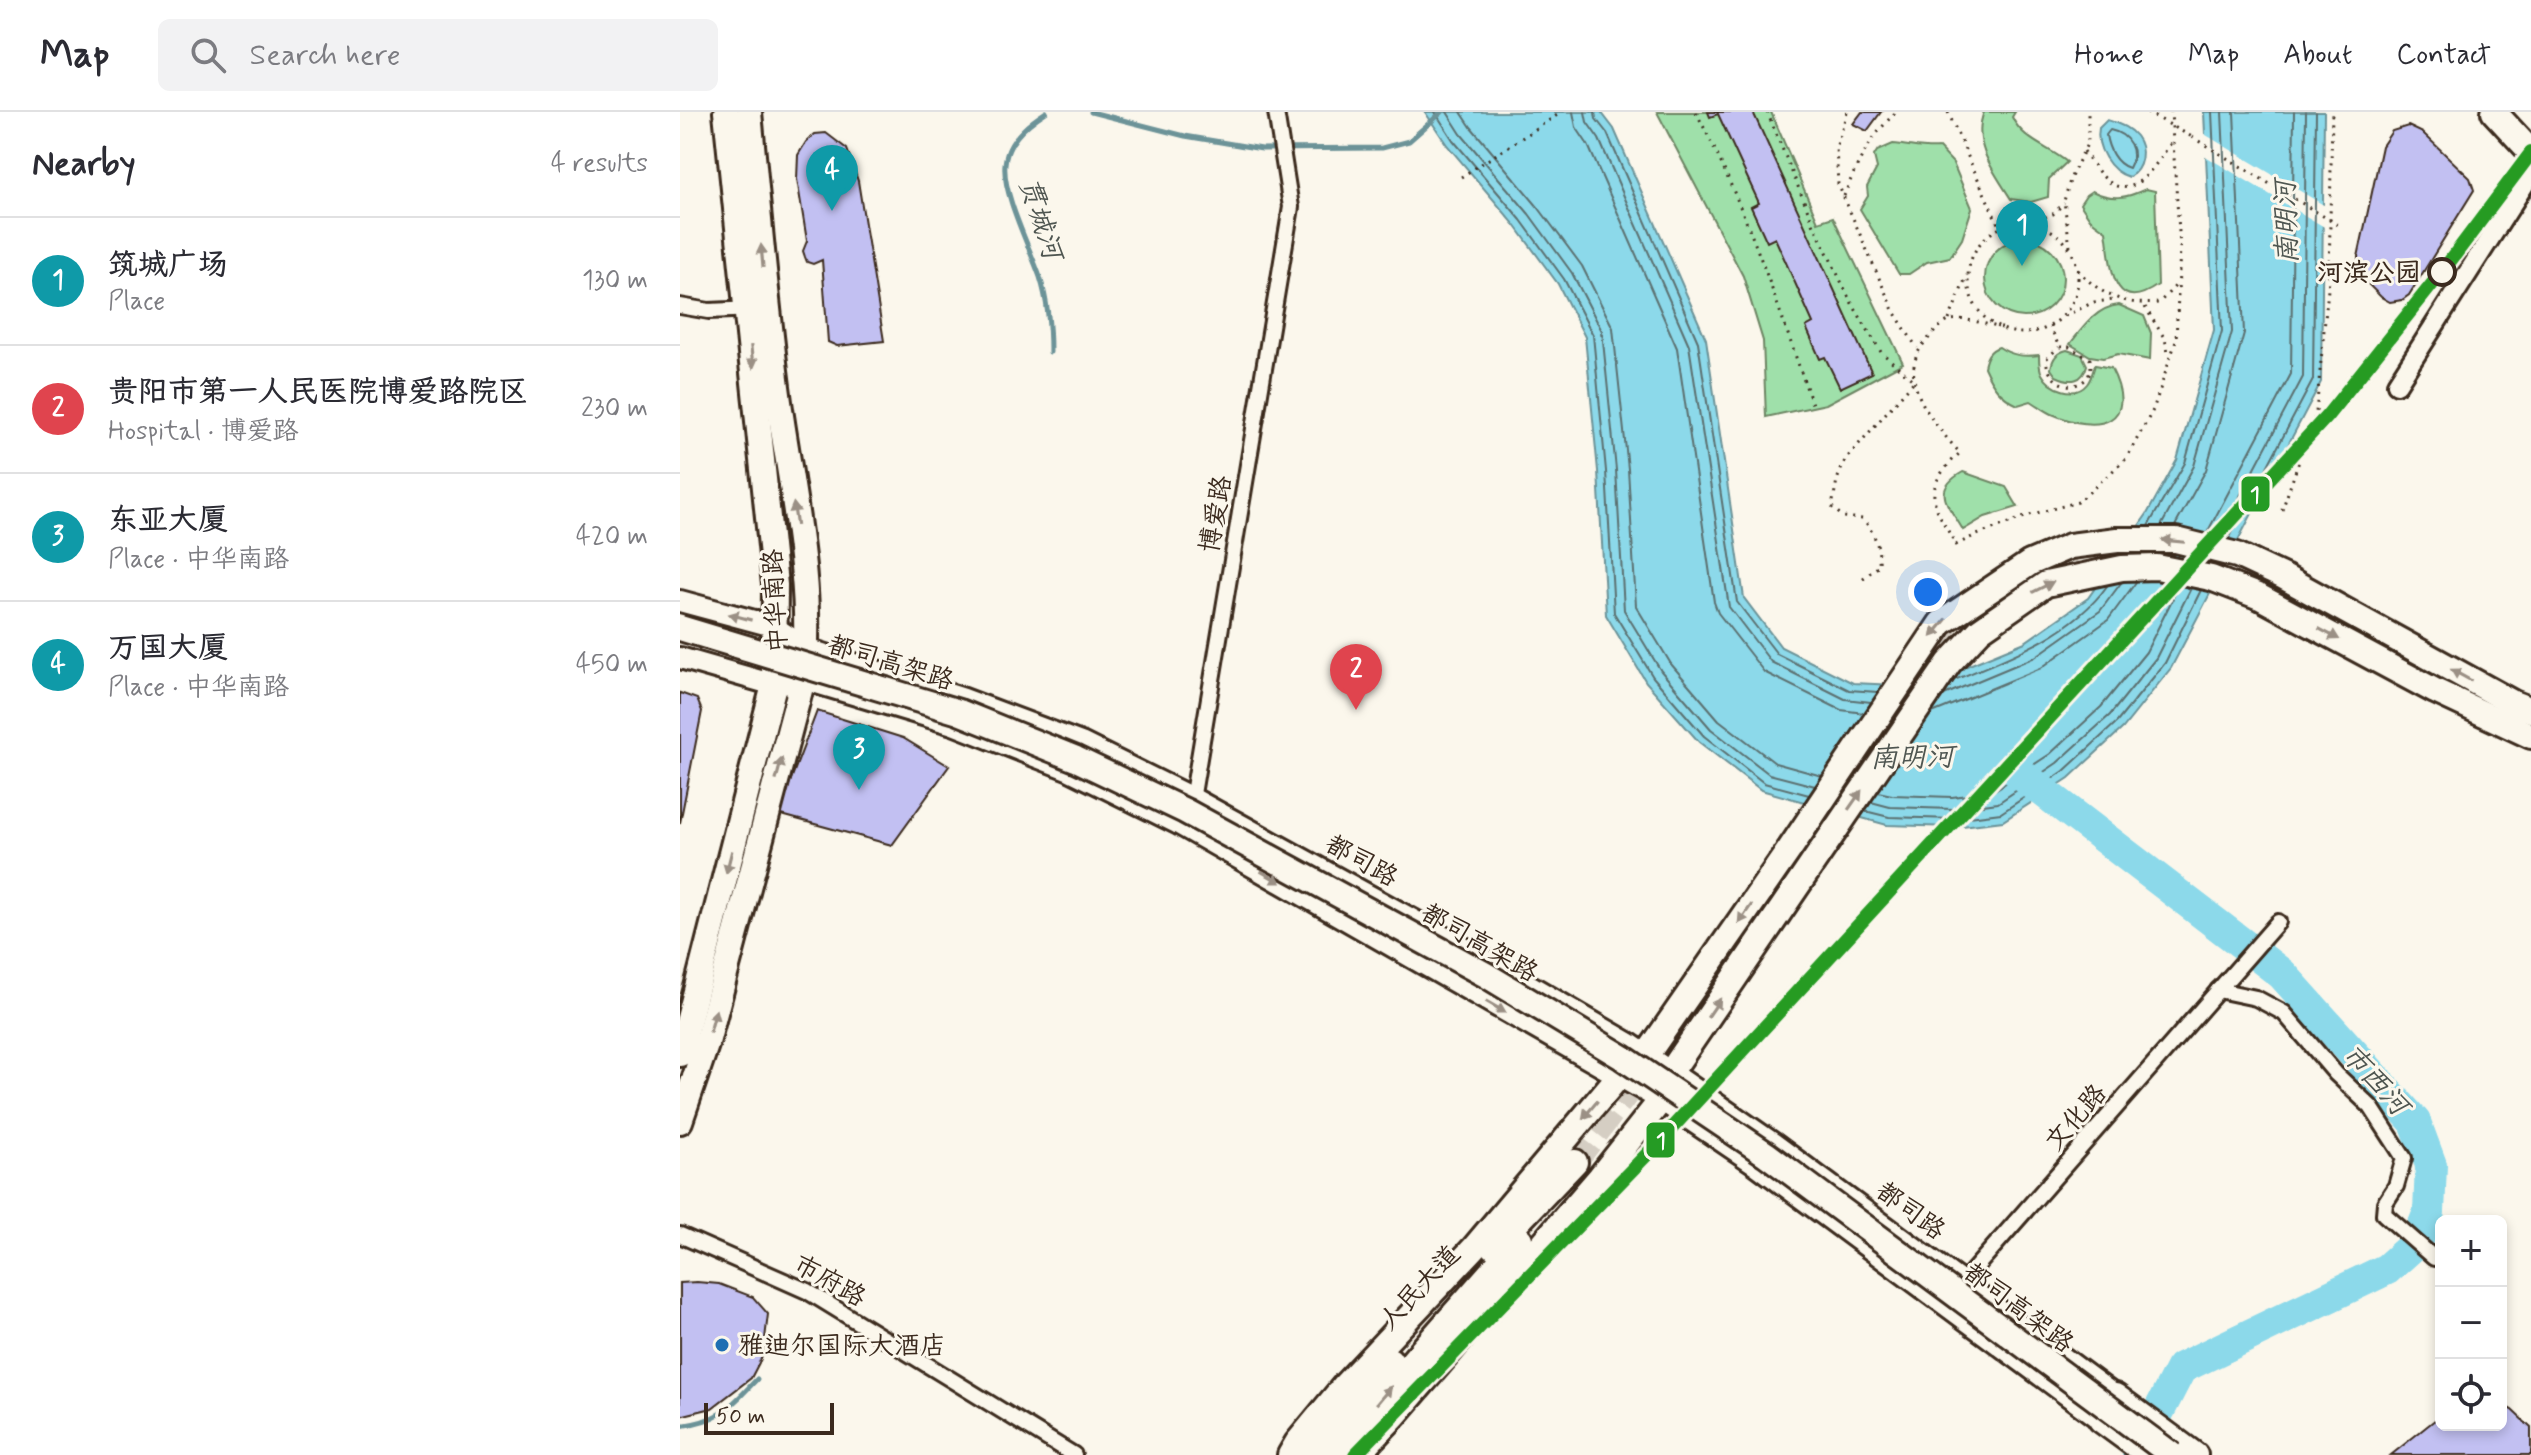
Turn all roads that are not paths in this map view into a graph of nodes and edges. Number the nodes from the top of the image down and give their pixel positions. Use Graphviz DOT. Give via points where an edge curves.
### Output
graph roads {
  1 [pos="726,112"];
  2 [pos="749,112"];
  3 [pos="1276,112"];
  4 [pos="2494,112"];
  5 [pos="2531,152"];
  6 [pos="2531,174"];
  7 [pos="680,306"];
  8 [pos="757,309"];
  9 [pos="2397,384"];
  10 [pos="680,601"];
  11 [pos="773,626"];
  12 [pos="680,628"];
  13 [pos="807,649"];
  14 [pos="680,658"];
  15 [pos="803,679"];
  16 [pos="774,685"];
  17 [pos="2531,710"];
  18 [pos="2531,736"];
  19 [pos="1192,798"];
  20 [pos="1191,830"];
  21 [pos="2278,922"];
  22 [pos="2221,986"];
  23 [pos="686,1005"];
  24 [pos="680,1054"];
  25 [pos="1646,1056"];
  26 [pos="1670,1073"];
  27 [pos="1618,1077"];
  28 [pos="1661,1100"];
  29 [pos="680,1121"];
  30 [pos="680,1235"];
  31 [pos="2434,1258"];
  32 [pos="1962,1283"];
  33 [pos="2115,1396"];
  34 [pos="2101,1420"];
  35 [pos="2184,1453"];
  36 [pos="1074,1455"];
  37 [pos="1290,1455"];
  38 [pos="1309,1455"];
  39 [pos="1334,1455"];
  40 [pos="1357,1455"];
  41 [pos="2149,1455"];
  1 -- 8 [label="main road, 中华南路"];
  8 -- 2 [label="main road, 中华南路, one-way"];
  3 -- 19 [label="street, 博爱路" via="1291,207"];
  4 -- 5 [label="main road"];
  6 -- 9 [label="street"];
  7 -- 8 [label="street"];
  8 -- 11 [label="main road, 中华南路, one-way" via="775,585"];
  13 -- 8 [label="main road, 中华南路, one-way" via="805,589"];
  11 -- 10 [label="main road, 都司路, one-way"];
  11 -- 13 [label="main road, 都司路"];
  11 -- 16 [label="main road, 中华南路"];
  12 -- 35 [label="main road, 都司高架路, bridge" via="959,712 1076,759 1185,811 1486,975 1622,1057 1766,1154"];
  13 -- 15 [label="main road, 中华南路"];
  13 -- 19 [label="main road, 都司路" via="1081,743"];
  14 -- 16 [label="main road"];
  15 -- 16 [label="main road"];
  15 -- 20 [label="main road" via="968,730 1070,770"];
  29 -- 15 [label="main road, 中华南路, one-way" via="708,1039"];
  16 -- 23 [label="main road, 中华南路, one-way"];
  17 -- 25 [label="main road, one-way" via="2237,555 2176,540 2070,546 2030,563 1941,623"];
  26 -- 18 [label="main road, one-way" via="1949,663 1980,630 2046,584 2122,568 2157,567 2211,578 2260,597"];
  19 -- 20 [label="street, 博爱路"];
  19 -- 25 [label="main road, 都司路" via="1493,964"];
  20 -- 27 [label="main road, one-way"];
  21 -- 22 [label="street, 文化路"];
  22 -- 31 [label="street" via="2284,1013 2371,1107 2404,1158 2384,1214"];
  22 -- 32 [label="street, 文化路"];
  23 -- 24 [label="main road, 中华南路"];
  25 -- 26 [label="main road, 都司路"];
  25 -- 27 [label="main road"];
  26 -- 28 [label="main road"];
  26 -- 32 [label="main road, 都司路"];
  27 -- 28 [label="main road"];
  27 -- 37 [label="main road, one-way" via="1474,1248 1345,1385"];
  28 -- 34 [label="main road"];
  28 -- 40 [label="main road"];
  30 -- 36 [label="street, 市府路" via="807,1291"];
  32 -- 33 [label="main road, 都司路"];
  33 -- 35 [label="main road"];
  34 -- 41 [label="main road"];
  39 -- 38 [label="main road, 人民大道, one-way" via="1580,1166 1414,1332"];
}
